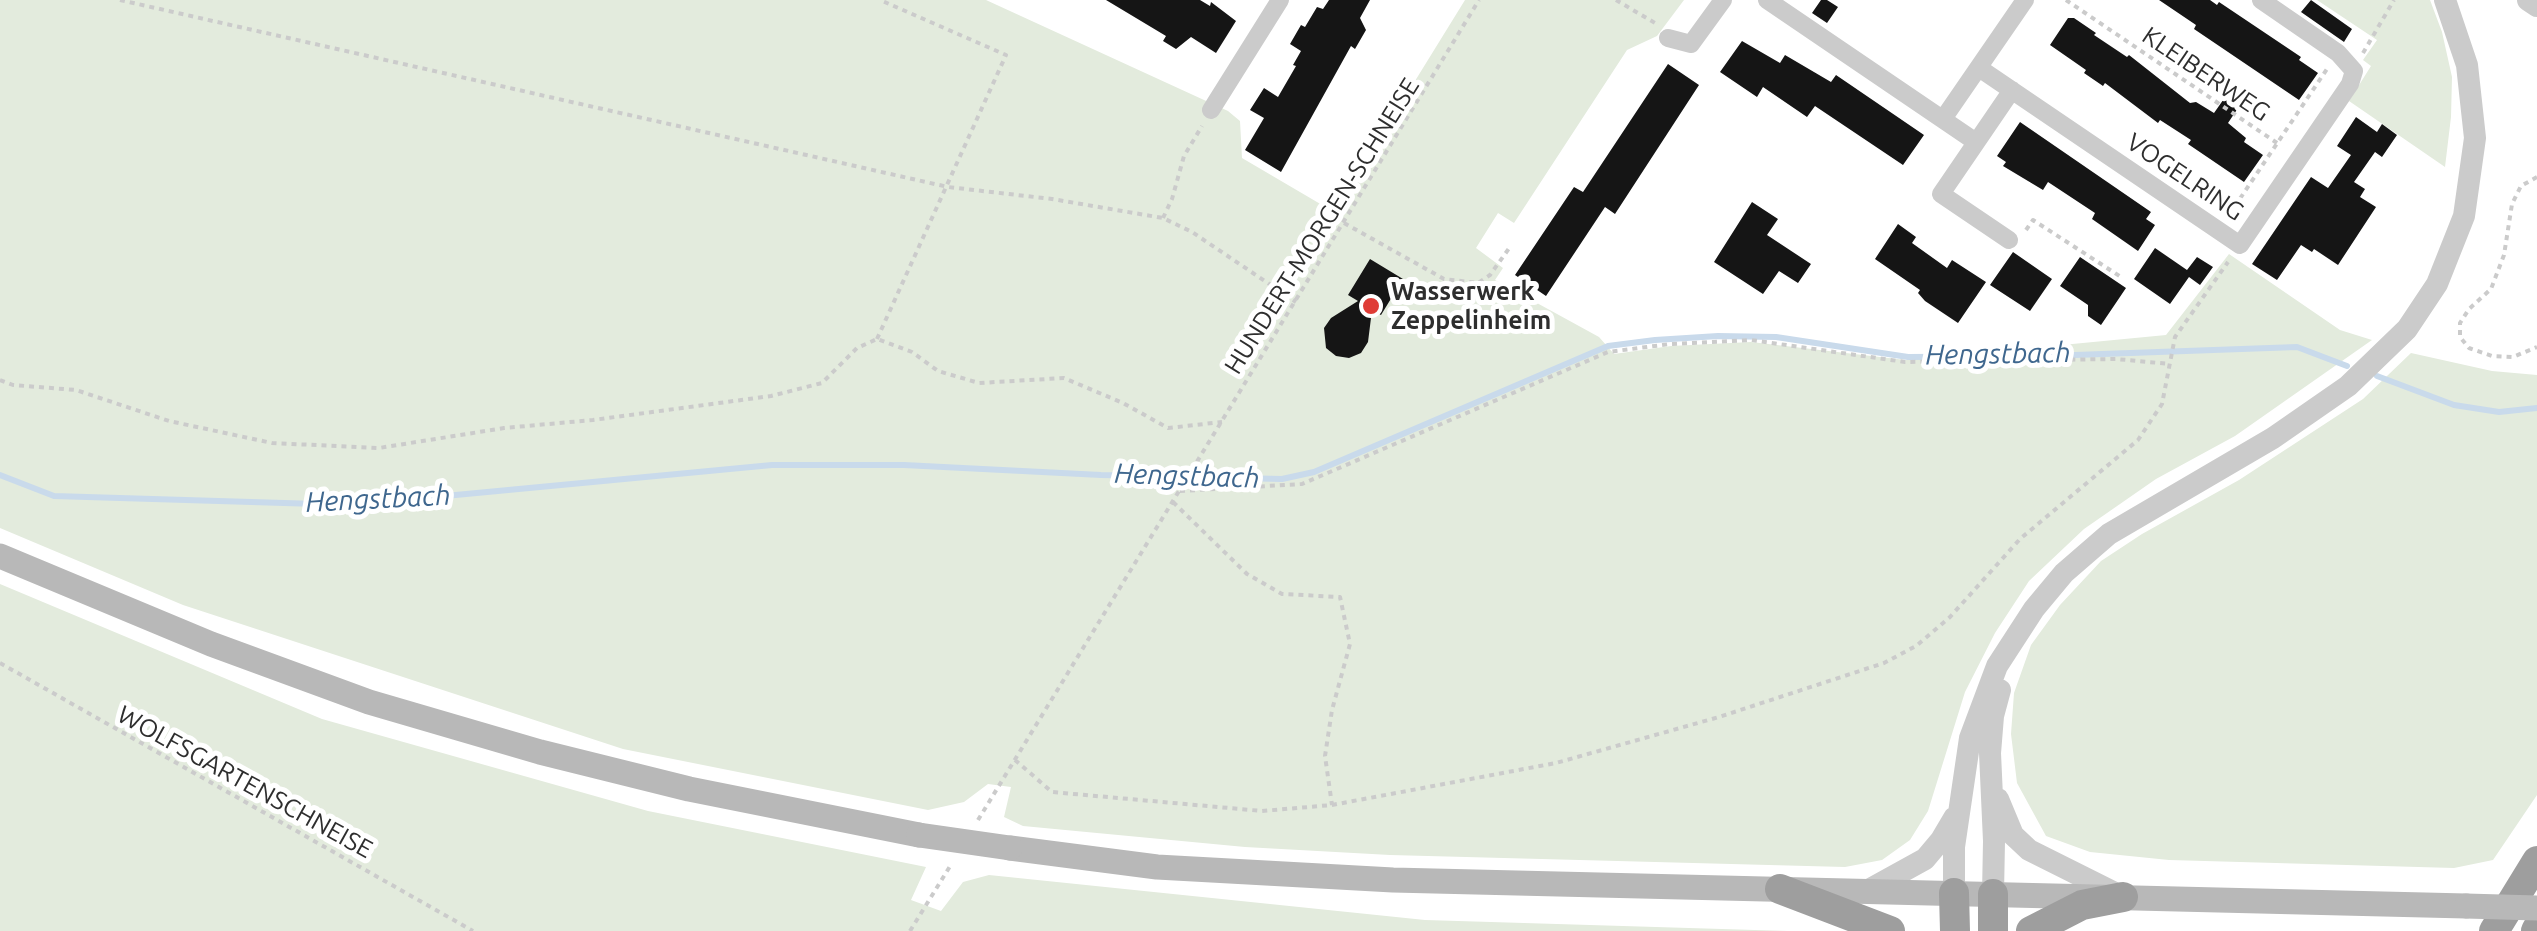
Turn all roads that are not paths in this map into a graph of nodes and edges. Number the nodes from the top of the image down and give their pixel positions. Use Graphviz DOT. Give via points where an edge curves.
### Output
graph roads {
  1 [pos="1280,0"];
  2 [pos="1724,0"];
  3 [pos="1767,0"];
  4 [pos="2025,0"];
  5 [pos="2260,0"];
  6 [pos="2445,0"];
  7 [pos="2528,0"];
  8 [pos="2537,6"];
  9 [pos="1668,38"];
  10 [pos="1980,68"];
  11 [pos="2012,90"];
  12 [pos="1210,110"];
  13 [pos="1943,119"];
  14 [pos="1976,142"];
  15 [pos="2008,240"];
  16 [pos="0,556"];
  17 [pos="2016,639"];
  18 [pos="1992,787"];
  19 [pos="1958,811"];
  20 [pos="2537,860"];
  21 [pos="1780,889"];
  22 [pos="1867,891"];
  23 [pos="1954,893"];
  24 [pos="1992,894"];
  25 [pos="2123,897"];
  26 [pos="2537,908"];
  27 [pos="1890,931"];
  28 [pos="1954,931"];
  29 [pos="1994,931"];
  30 [pos="2031,931"];
  31 [pos="2494,931"];
  1 -- 12 [label="street"];
  2 -- 9 [label="street" via="1691,44"];
  3 -- 13 [label="street"];
  4 -- 10 [label="street"];
  5 -- 11 [label="street, VOGELRING" via="2354,70 2240,245"];
  6 -- 17 [label="street" via="2468,65 2475,138 2468,200 2447,264 2407,328 2348,386 2094,546 2049,590"];
  7 -- 8 [label="street"];
  10 -- 11 [label="street, VOGELRING"];
  10 -- 13 [label="street"];
  11 -- 14 [label="street"];
  13 -- 14 [label="street"];
  14 -- 15 [label="street" via="1940,194"];
  16 -- 21 [label="main road, bridge" via="369,702 689,790 919,835 1157,867"];
  17 -- 18 [label="street" via="1993,716"];
  17 -- 19 [label="street" via="1976,721"];
  18 -- 24 [label="street"];
  18 -- 25 [label="street" via="2029,850"];
  19 -- 22 [label="street" via="1924,859"];
  19 -- 23 [label="street"];
  20 -- 31 [label="highway"];
  21 -- 22 [label="main road"];
  21 -- 27 [label="highway"];
  22 -- 23 [label="main road"];
  23 -- 24 [label="main road"];
  23 -- 28 [label="highway"];
  24 -- 25 [label="main road"];
  24 -- 29 [label="highway"];
  25 -- 26 [label="main road, bridge"];
  25 -- 30 [label="highway" via="2082,905"];
}
